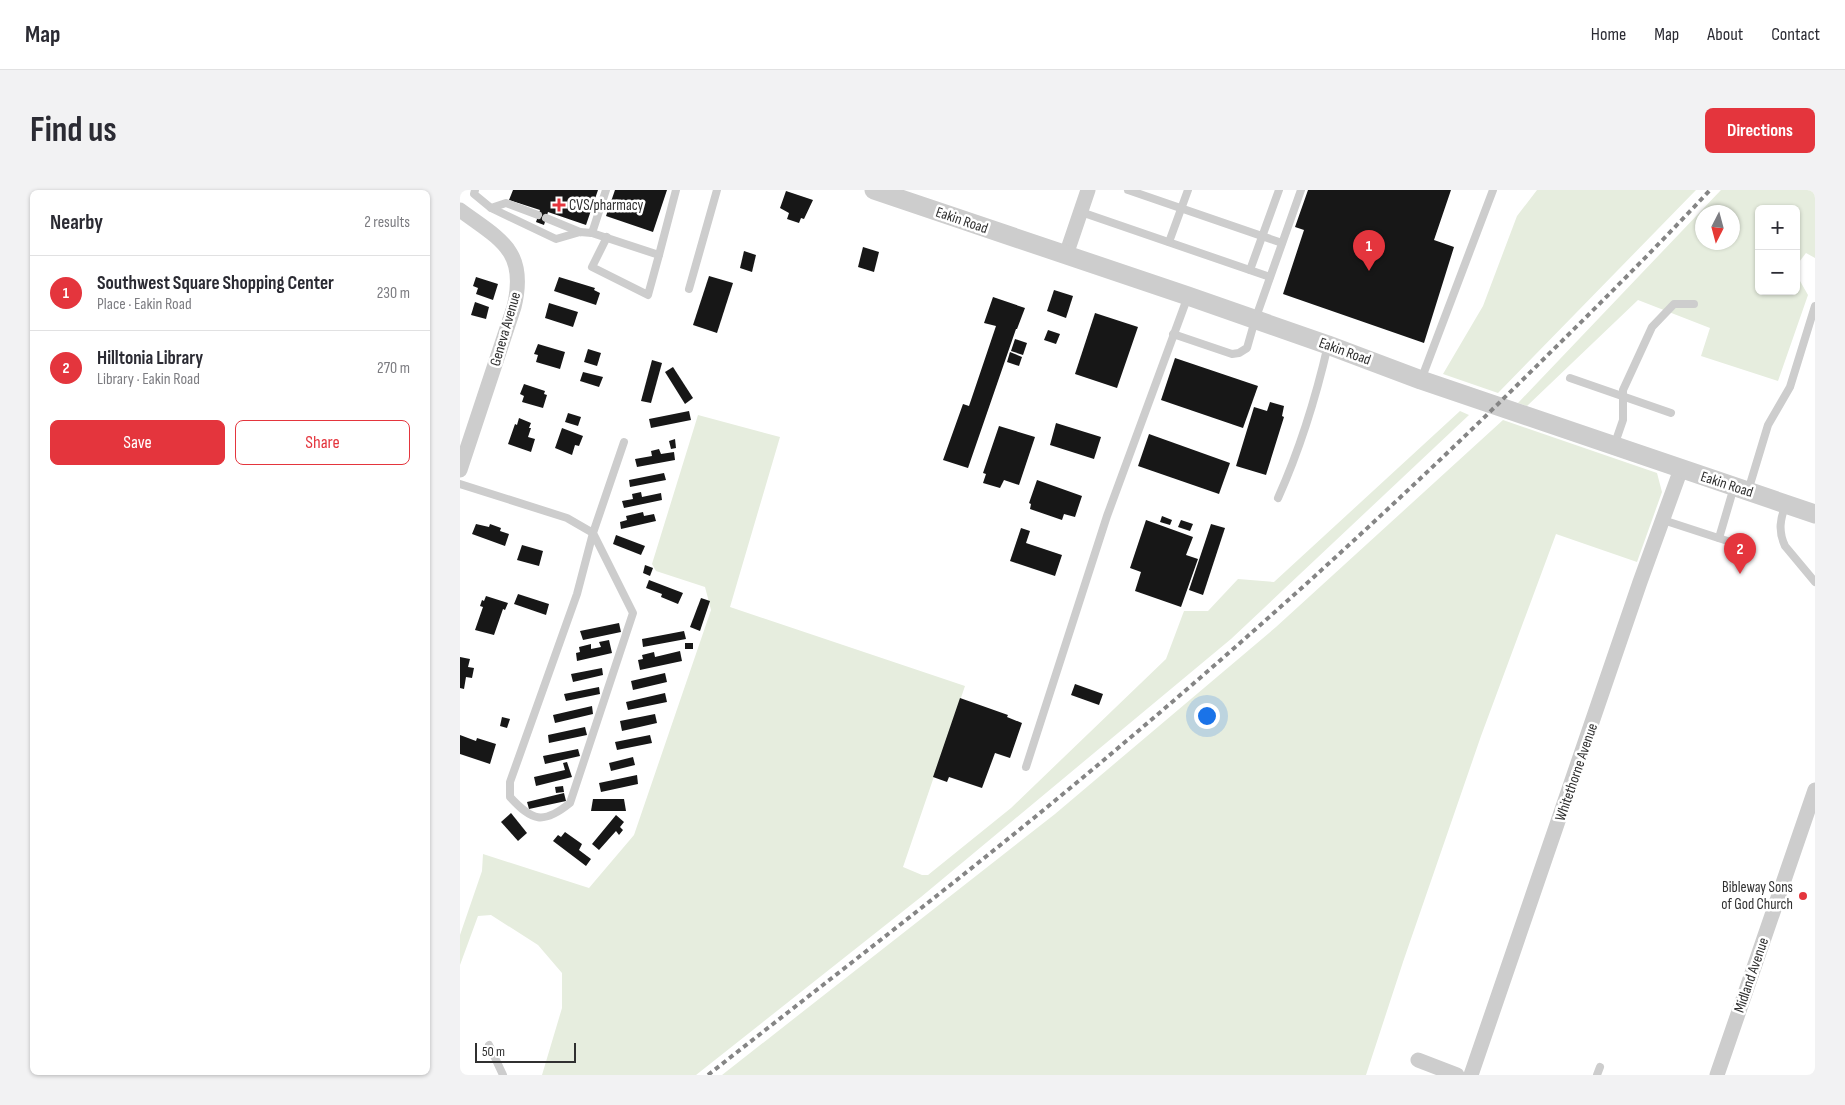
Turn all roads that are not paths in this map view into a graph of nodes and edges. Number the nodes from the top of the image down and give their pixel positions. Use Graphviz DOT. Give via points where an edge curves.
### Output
graph roads {
  1 [pos="475,190"];
  2 [pos="606,190"];
  3 [pos="676,190"];
  4 [pos="717,190"];
  5 [pos="874,190"];
  6 [pos="1088,190"];
  7 [pos="1128,190"];
  8 [pos="1188,190"];
  9 [pos="1279,190"];
  10 [pos="1301,190"];
  11 [pos="1493,190"];
  12 [pos="491,208"];
  13 [pos="1182,208"];
  14 [pos="460,210"];
  15 [pos="1081,212"];
  16 [pos="580,232"];
  17 [pos="592,233"];
  18 [pos="1262,236"];
  19 [pos="607,237"];
  20 [pos="1169,242"];
  21 [pos="1282,243"];
  22 [pos="659,255"];
  23 [pos="1066,255"];
  24 [pos="1250,270"];
  25 [pos="1270,277"];
  26 [pos="688,288"];
  27 [pos="1188,296"];
  28 [pos="1694,304"];
  29 [pos="1815,306"];
  30 [pos="1255,320"];
  31 [pos="1173,334"];
  32 [pos="1328,345"];
  33 [pos="1570,378"];
  34 [pos="1422,380"];
  35 [pos="1623,398"];
  36 [pos="1671,413"];
  37 [pos="624,442"];
  38 [pos="1614,446"];
  39 [pos="1681,469"];
  40 [pos="460,470"];
  41 [pos="460,484"];
  42 [pos="1741,488"];
  43 [pos="1278,498"];
  44 [pos="1786,504"];
  45 [pos="1815,514"];
  46 [pos="1663,520"];
  47 [pos="593,533"];
  48 [pos="1719,538"];
  49 [pos="1746,547"];
  50 [pos="1815,582"];
  51 [pos="1026,767"];
  52 [pos="1815,790"];
  53 [pos="489,1046"];
  54 [pos="1418,1060"];
  55 [pos="503,1075"];
  56 [pos="1457,1075"];
  57 [pos="1471,1075"];
  58 [pos="1717,1075"];
  1 -- 12 [label="lane" via="474,194"];
  2 -- 17 [label="lane"];
  3 -- 22 [label="lane"];
  4 -- 26 [label="lane"];
  5 -- 23 [label="street, Eakin Road"];
  6 -- 15 [label="street"];
  7 -- 13 [label="lane"];
  8 -- 13 [label="lane"];
  9 -- 18 [label="lane"];
  10 -- 21 [label="lane"];
  11 -- 34 [label="lane"];
  12 -- 16 [label="lane" via="506,203"];
  12 -- 16 [label="lane" via="556,239"];
  13 -- 18 [label="lane"];
  13 -- 20 [label="lane"];
  14 -- 40 [label="street, Geneva Avenue" via="502,241 510,250 518,273 517,297"];
  15 -- 20 [label="lane"];
  15 -- 23 [label="street"];
  16 -- 17 [label="lane"];
  17 -- 19 [label="lane"];
  18 -- 21 [label="lane"];
  18 -- 24 [label="lane"];
  19 -- 22 [label="lane"];
  19 -- 22 [label="lane" via="592,268 648,295"];
  20 -- 24 [label="lane"];
  21 -- 25 [label="lane"];
  23 -- 27 [label="street, Eakin Road"];
  24 -- 25 [label="lane"];
  25 -- 30 [label="lane"];
  27 -- 30 [label="street, Eakin Road"];
  27 -- 31 [label="lane"];
  28 -- 35 [label="lane" via="1674,304 1652,327 1623,390"];
  29 -- 42 [label="lane" via="1790,388 1768,425"];
  30 -- 31 [label="lane" via="1247,348 1239,353 1232,354"];
  30 -- 32 [label="street, Eakin Road"];
  31 -- 51 [label="lane" via="1108,516"];
  32 -- 34 [label="street, Eakin Road"];
  32 -- 43 [label="lane" via="1293,465"];
  33 -- 35 [label="lane"];
  34 -- 38 [label="street, Eakin Road"];
  35 -- 36 [label="lane"];
  35 -- 38 [label="lane" via="1623,420"];
  37 -- 47 [label="lane"];
  38 -- 39 [label="street, Eakin Road"];
  39 -- 42 [label="street, Eakin Road"];
  39 -- 46 [label="street, Whitethorne Avenue"];
  41 -- 47 [label="lane" via="568,518"];
  42 -- 44 [label="street, Eakin Road"];
  42 -- 48 [label="lane"];
  44 -- 45 [label="street, Eakin Road"];
  44 -- 50 [label="lane" via="1780,523 1782,541"];
  46 -- 48 [label="lane"];
  46 -- 57 [label="street, Whitethorne Avenue"];
  47 -- 47 [label="lane" via="633,612 570,803 556,814 539,818 525,813 510,796 510,782 578,594"];
  48 -- 49 [label="lane"];
  52 -- 58 [label="street, Midland Avenue"];
  53 -- 55 [label="lane"];
  54 -- 56 [label="street"];
}
